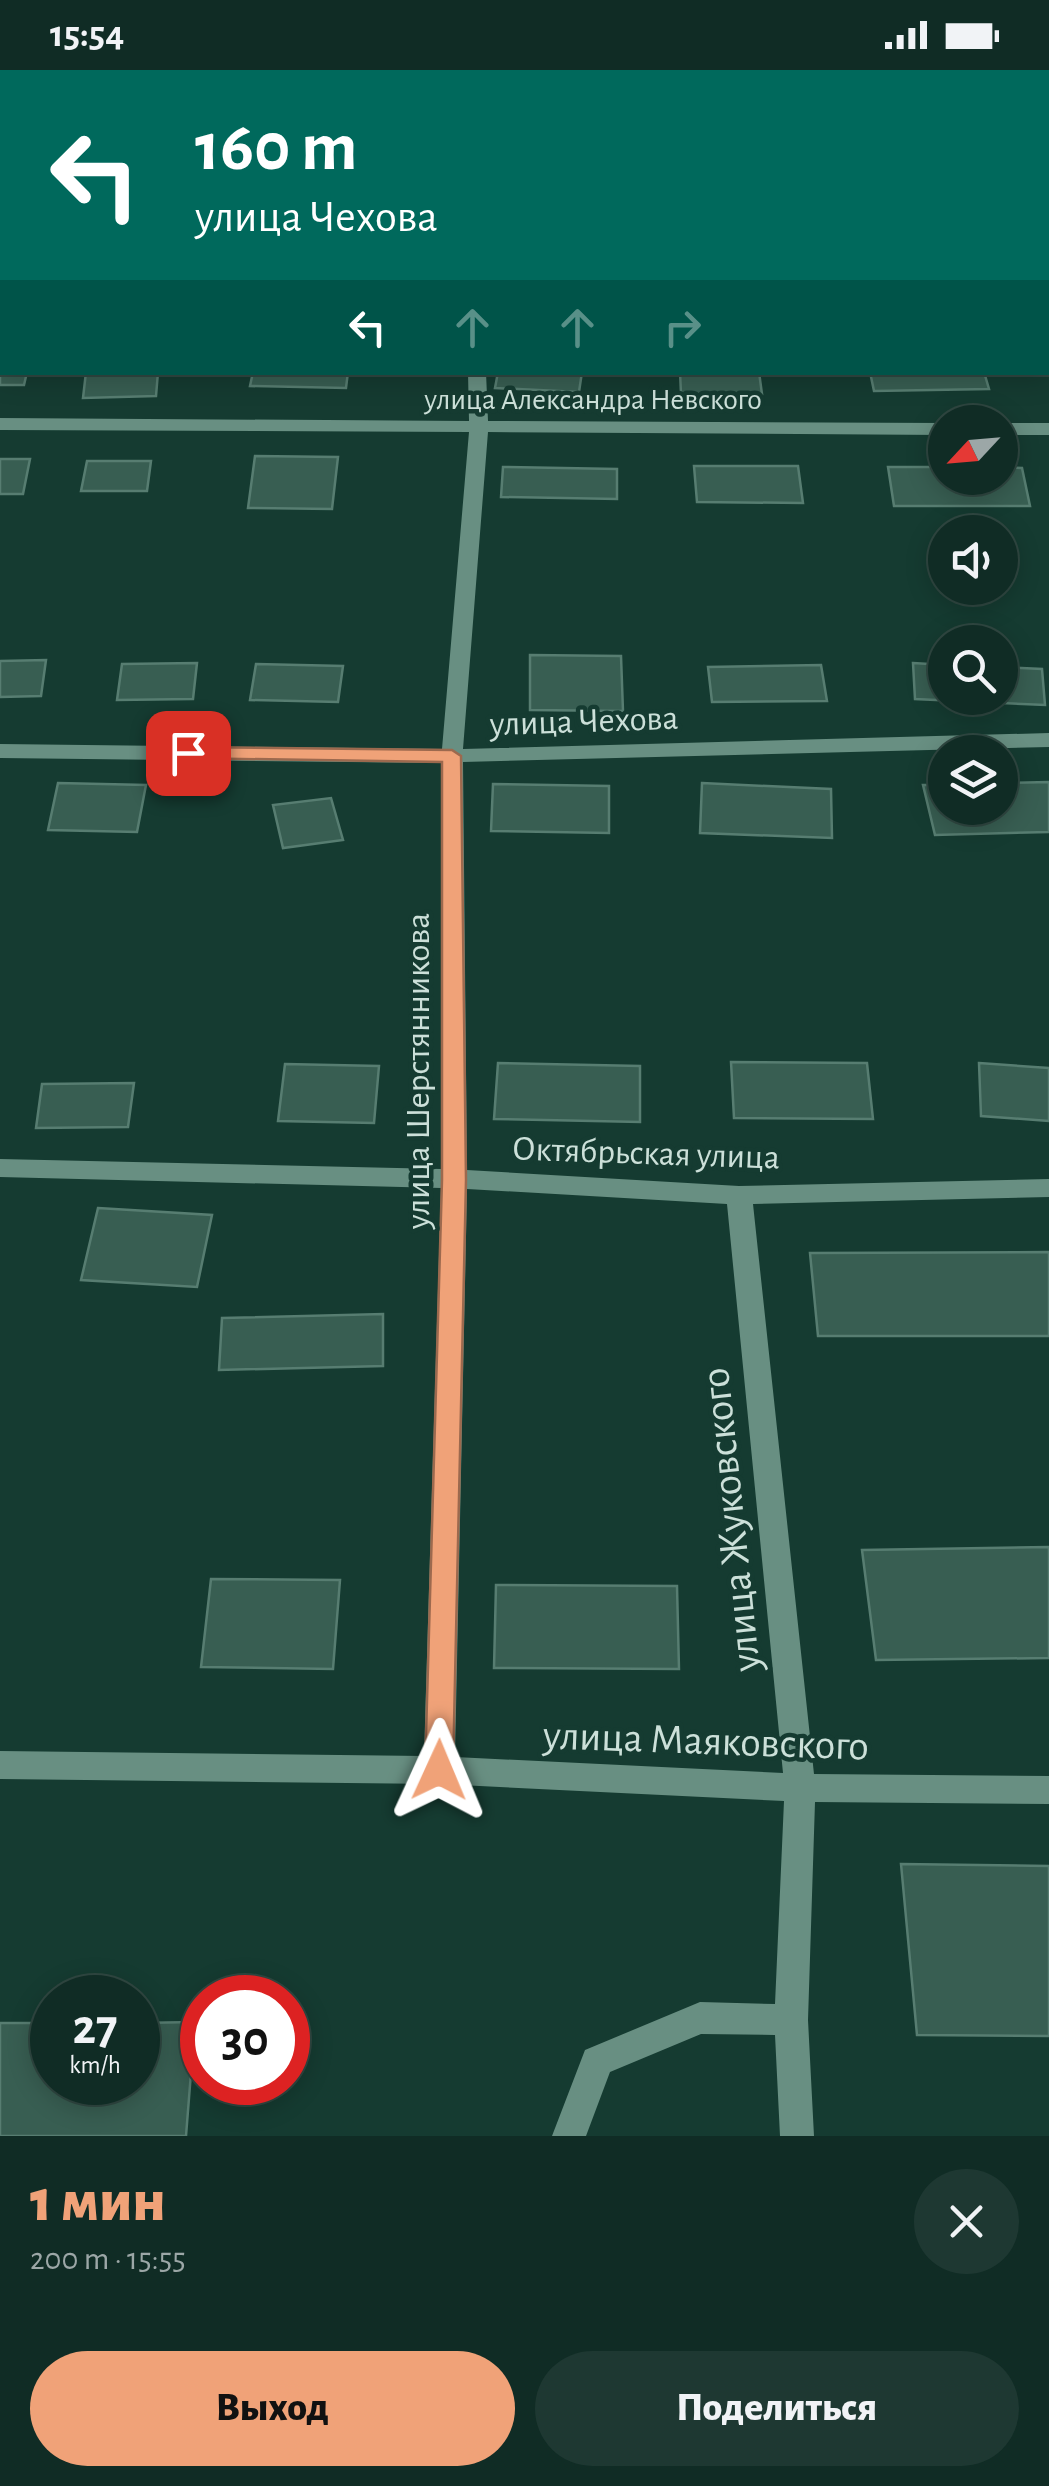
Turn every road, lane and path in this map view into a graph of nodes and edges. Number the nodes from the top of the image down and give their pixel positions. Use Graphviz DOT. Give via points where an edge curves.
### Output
graph roads {
  1 [pos="477,375"];
  2 [pos="0,424"];
  3 [pos="928,429"];
  4 [pos="1018,429"];
  5 [pos="1049,429"];
  6 [pos="479,430"];
  7 [pos="1049,740"];
  8 [pos="0,751"];
  9 [pos="452,756"];
  10 [pos="0,1168"];
  11 [pos="454,1180"];
  12 [pos="1049,1188"];
  13 [pos="739,1194"];
  14 [pos="0,1765"];
  15 [pos="439,1770"];
  16 [pos="800,1788"];
  17 [pos="1049,1790"];
  18 [pos="791,2020"];
  19 [pos="570,2136"];
  20 [pos="797,2136"];
  1 -- 6 [label="street, улица Шерстянникова"];
  2 -- 6 [label="street, улица Александра Невского"];
  3 -- 6 [label="street, улица Александра Невского"];
  4 -- 5 [label="street"];
  6 -- 9 [label="street, улица Шерстянникова"];
  7 -- 9 [label="street, улица Чехова"];
  8 -- 9 [label="street, улица Чехова"];
  9 -- 11 [label="street, улица Шерстянникова"];
  10 -- 11 [label="street, Октябрьская улица"];
  11 -- 13 [label="street, Октябрьская улица"];
  11 -- 15 [label="street, улица Шерстянникова"];
  12 -- 13 [label="street, Октябрьская улица"];
  13 -- 16 [label="street, улица Жуковского"];
  14 -- 15 [label="street, улица Маяковского"];
  15 -- 16 [label="street, улица Маяковского"];
  16 -- 17 [label="street, улица Маяковского"];
  16 -- 18 [label="street, улица Жуковского"];
  18 -- 19 [label="street" via="700,2018 597,2061"];
  18 -- 20 [label="street, улица Жуковского"];
}
